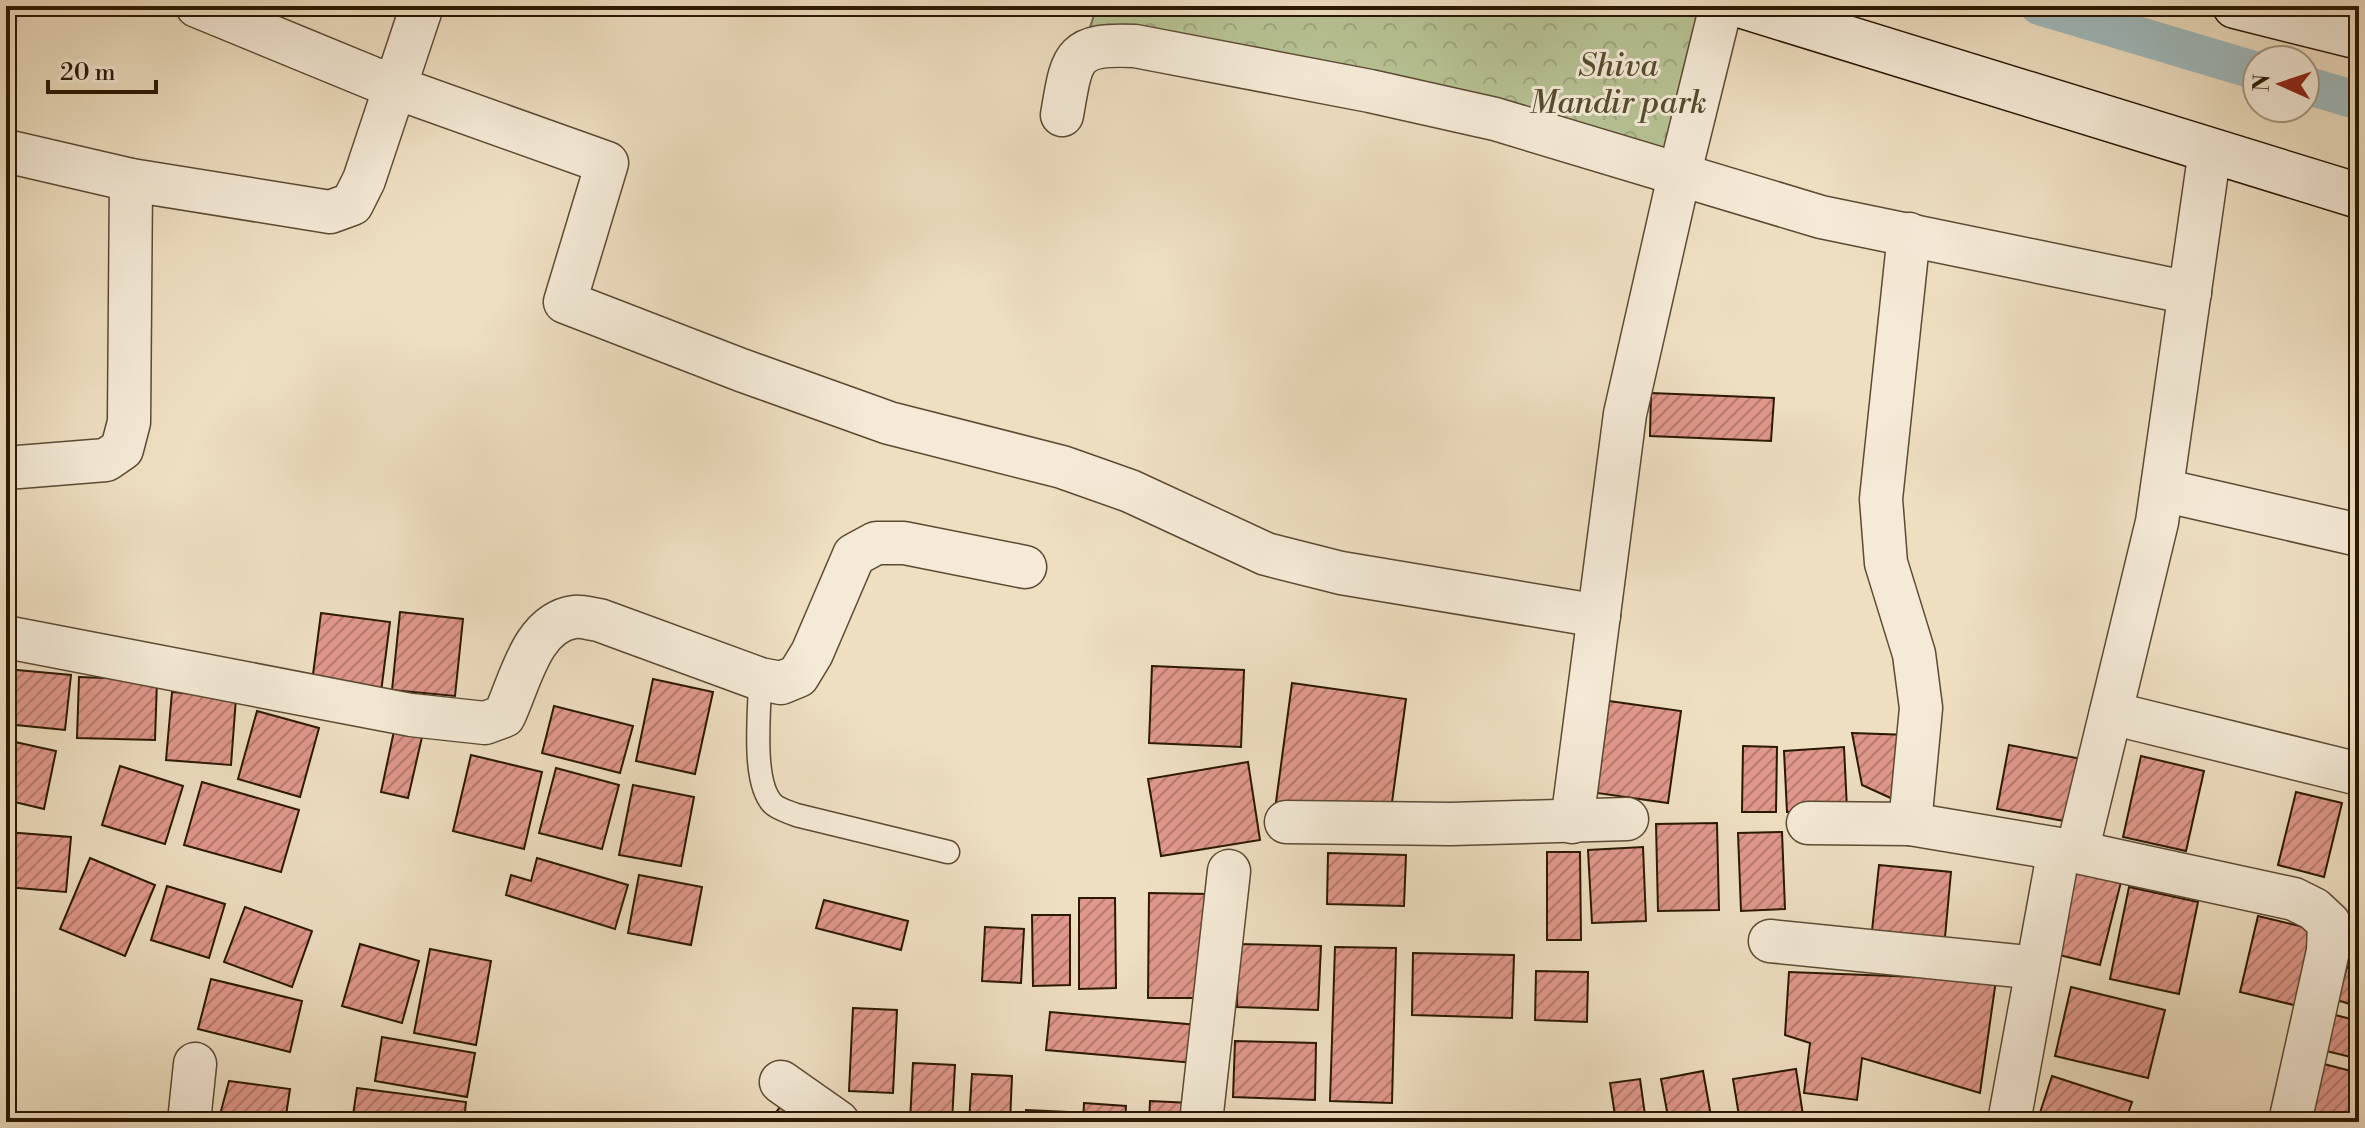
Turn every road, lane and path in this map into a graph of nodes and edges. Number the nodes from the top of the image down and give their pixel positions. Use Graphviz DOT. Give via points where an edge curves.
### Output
graph roads {
  1 [pos="197,6"];
  2 [pos="422,6"];
  3 [pos="1721,6"];
  4 [pos="1743,6"];
  5 [pos="2235,6"];
  6 [pos="2359,37"];
  7 [pos="394,87"];
  8 [pos="1062,115"];
  9 [pos="2210,150"];
  10 [pos="6,151"];
  11 [pos="1679,176"];
  12 [pos="131,180"];
  13 [pos="2359,196"];
  14 [pos="1909,234"];
  15 [pos="2190,293"];
  16 [pos="6,468"];
  17 [pos="2162,490"];
  18 [pos="2359,535"];
  19 [pos="1025,567"];
  20 [pos="1599,616"];
  21 [pos="6,637"];
  22 [pos="760,679"];
  23 [pos="2111,713"];
  24 [pos="2359,774"];
  25 [pos="1627,819"];
  26 [pos="1286,822"];
  27 [pos="1572,822"];
  28 [pos="1808,823"];
  29 [pos="1910,824"];
  30 [pos="2068,850"];
  31 [pos="948,852"];
  32 [pos="1229,871"];
  33 [pos="1770,941"];
  34 [pos="2037,968"];
  35 [pos="195,1064"];
  36 [pos="781,1082"];
  37 [pos="189,1122"];
  38 [pos="838,1122"];
  39 [pos="1201,1122"];
  40 [pos="2009,1122"];
  41 [pos="2290,1122"];
  1 -- 7 [label="street"];
  2 -- 7 [label="street"];
  3 -- 11 [label="street"];
  4 -- 9 [label="street"];
  5 -- 6 [label="street"];
  7 -- 12 [label="street" via="352,204 330,212"];
  7 -- 20 [label="street" via="607,163 565,302 889,423 1062,467 1130,491 1266,554 1341,573"];
  8 -- 11 [label="street" via="1069,72 1082,52 1103,45 1135,46 1495,119"];
  9 -- 13 [label="street"];
  9 -- 15 [label="street"];
  10 -- 12 [label="street"];
  11 -- 14 [label="street" via="1821,217"];
  11 -- 20 [label="street" via="1625,414"];
  12 -- 16 [label="street" via="129,422 122,449 106,460"];
  14 -- 15 [label="street"];
  14 -- 29 [label="street" via="1881,499 1886,563 1914,654 1921,708"];
  15 -- 17 [label="street"];
  17 -- 18 [label="street"];
  17 -- 23 [label="street"];
  19 -- 22 [label="street" via="904,543 876,543 854,555 798,676 781,683"];
  20 -- 27 [label="street"];
  21 -- 22 [label="street" via="460,722 485,723 504,716 544,632 573,617 599,620"];
  22 -- 31 [label="lane" via="759,756 763,786 773,805"];
  23 -- 24 [label="street"];
  23 -- 30 [label="street"];
  25 -- 27 [label="street"];
  26 -- 27 [label="street"];
  28 -- 29 [label="street"];
  29 -- 30 [label="street"];
  30 -- 34 [label="street"];
  30 -- 41 [label="street" via="2294,899 2329,923 2328,951"];
  32 -- 39 [label="street"];
  33 -- 34 [label="street"];
  34 -- 40 [label="street"];
  35 -- 37 [label="street"];
  36 -- 38 [label="street"];
}
